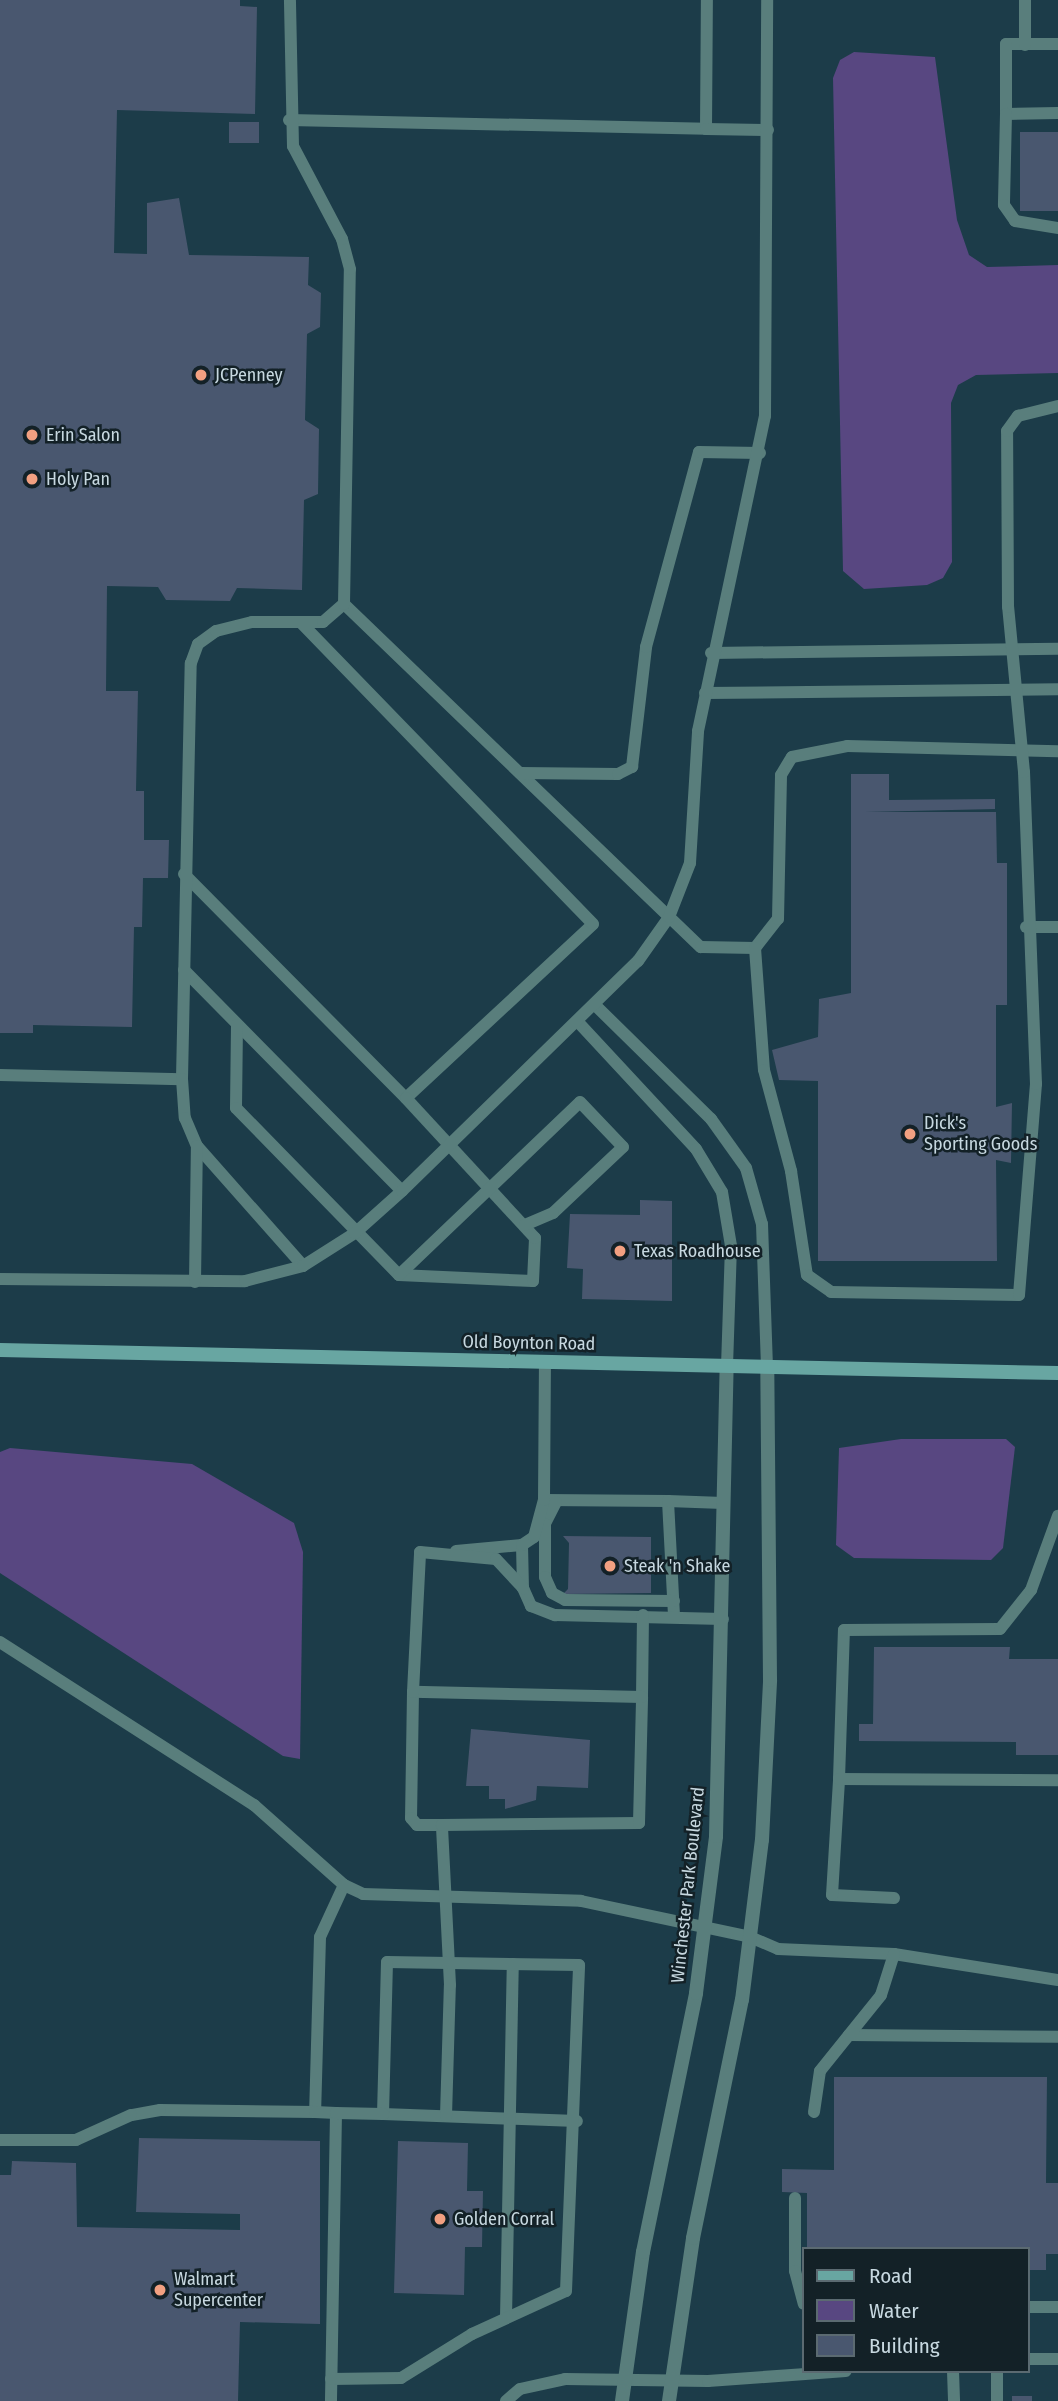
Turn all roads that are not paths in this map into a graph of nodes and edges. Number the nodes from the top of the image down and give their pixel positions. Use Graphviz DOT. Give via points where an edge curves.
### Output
graph roads {
  1 [pos="290,0"];
  2 [pos="707,0"];
  3 [pos="768,0"];
  4 [pos="1026,0"];
  5 [pos="1058,44"];
  6 [pos="1025,45"];
  7 [pos="1058,113"];
  8 [pos="1006,114"];
  9 [pos="289,120"];
  10 [pos="706,130"];
  11 [pos="768,130"];
  12 [pos="1058,228"];
  13 [pos="1058,407"];
  14 [pos="760,453"];
  15 [pos="344,604"];
  16 [pos="302,624"];
  17 [pos="1058,649"];
  18 [pos="1012,650"];
  19 [pos="712,653"];
  20 [pos="1014,689"];
  21 [pos="1058,689"];
  22 [pos="705,694"];
  23 [pos="1022,750"];
  24 [pos="1058,751"];
  25 [pos="520,773"];
  26 [pos="184,874"];
  27 [pos="669,917"];
  28 [pos="1026,927"];
  29 [pos="1058,927"];
  30 [pos="755,948"];
  31 [pos="184,970"];
  32 [pos="595,1004"];
  33 [pos="578,1022"];
  34 [pos="237,1025"];
  35 [pos="0,1075"];
  36 [pos="181,1079"];
  37 [pos="406,1098"];
  38 [pos="449,1145"];
  39 [pos="197,1146"];
  40 [pos="488,1189"];
  41 [pos="402,1191"];
  42 [pos="525,1225"];
  43 [pos="355,1233"];
  44 [pos="303,1266"];
  45 [pos="399,1275"];
  46 [pos="0,1279"];
  47 [pos="195,1282"];
  48 [pos="0,1350"];
  49 [pos="545,1363"];
  50 [pos="727,1366"];
  51 [pos="766,1367"];
  52 [pos="1058,1373"];
  53 [pos="550,1501"];
  54 [pos="668,1501"];
  55 [pos="723,1503"];
  56 [pos="1058,1516"];
  57 [pos="522,1545"];
  58 [pos="456,1551"];
  59 [pos="523,1588"];
  60 [pos="674,1601"];
  61 [pos="643,1615"];
  62 [pos="674,1616"];
  63 [pos="723,1619"];
  64 [pos="0,1642"];
  65 [pos="413,1692"];
  66 [pos="642,1698"];
  67 [pos="839,1779"];
  68 [pos="1058,1780"];
  69 [pos="442,1825"];
  70 [pos="344,1885"];
  71 [pos="442,1895"];
  72 [pos="894,1898"];
  73 [pos="705,1926"];
  74 [pos="750,1937"];
  75 [pos="894,1954"];
  76 [pos="446,1963"];
  77 [pos="513,1964"];
  78 [pos="1058,1980"];
  79 [pos="849,2035"];
  80 [pos="1058,2037"];
  81 [pos="315,2112"];
  82 [pos="814,2112"];
  83 [pos="336,2113"];
  84 [pos="383,2114"];
  85 [pos="446,2116"];
  86 [pos="510,2119"];
  87 [pos="577,2121"];
  88 [pos="0,2140"];
  89 [pos="795,2198"];
  90 [pos="802,2297"];
  91 [pos="1030,2307"];
  92 [pos="1058,2307"];
  93 [pos="506,2318"];
  94 [pos="1030,2359"];
  95 [pos="1058,2360"];
  96 [pos="816,2373"];
  97 [pos="953,2373"];
  98 [pos="997,2373"];
  99 [pos="331,2379"];
  100 [pos="625,2380"];
  101 [pos="671,2381"];
  102 [pos="331,2401"];
  103 [pos="506,2401"];
  104 [pos="622,2401"];
  105 [pos="669,2401"];
  106 [pos="954,2401"];
  107 [pos="997,2401"];
  1 -- 9 [label="lane"];
  2 -- 10 [label="lane"];
  3 -- 11 [label="lane"];
  4 -- 6 [label="lane"];
  5 -- 6 [label="lane"];
  6 -- 8 [label="lane" via="1006,44"];
  7 -- 8 [label="lane"];
  8 -- 12 [label="lane" via="1004,205 1015,221"];
  9 -- 10 [label="lane"];
  9 -- 15 [label="lane" via="300,167 348,254"];
  10 -- 11 [label="lane"];
  11 -- 14 [label="lane"];
  13 -- 18 [label="lane" via="1018,416 1007,431"];
  14 -- 19 [label="lane"];
  14 -- 25 [label="lane" via="699,452 646,647 632,766 618,774"];
  15 -- 16 [label="lane" via="323,622"];
  15 -- 25 [label="lane"];
  16 -- 26 [label="lane" via="252,622 216,631 198,644 191,663"];
  16 -- 37 [label="lane" via="593,924"];
  17 -- 18 [label="lane"];
  18 -- 19 [label="lane"];
  18 -- 20 [label="lane"];
  19 -- 22 [label="lane"];
  20 -- 21 [label="lane"];
  20 -- 22 [label="lane"];
  20 -- 23 [label="lane"];
  22 -- 27 [label="lane" via="691,853 682,894"];
  23 -- 24 [label="lane"];
  23 -- 28 [label="lane"];
  23 -- 30 [label="lane" via="848,746 792,757 781,775 778,919"];
  25 -- 27 [label="lane"];
  26 -- 31 [label="lane"];
  26 -- 37 [label="lane"];
  27 -- 30 [label="lane" via="701,947"];
  27 -- 32 [label="lane"];
  28 -- 29 [label="lane"];
  28 -- 30 [label="lane" via="1036,1084 1019,1295 831,1292 807,1275 791,1171 764,1070"];
  31 -- 34 [label="lane"];
  31 -- 36 [label="lane"];
  32 -- 33 [label="lane"];
  32 -- 51 [label="lane" via="711,1119 746,1168 762,1224"];
  33 -- 38 [label="lane"];
  33 -- 50 [label="lane" via="696,1149 722,1192 731,1246"];
  34 -- 41 [label="lane"];
  34 -- 43 [label="lane" via="236,1108"];
  35 -- 36 [label="lane"];
  36 -- 39 [label="lane" via="185,1118"];
  37 -- 38 [label="lane"];
  38 -- 40 [label="lane"];
  38 -- 41 [label="lane"];
  39 -- 44 [label="lane"];
  39 -- 47 [label="lane"];
  40 -- 42 [label="lane"];
  40 -- 42 [label="lane" via="580,1102 623,1147 552,1213"];
  40 -- 45 [label="lane"];
  41 -- 43 [label="lane"];
  42 -- 45 [label="lane" via="535,1238 533,1281"];
  43 -- 44 [label="lane"];
  43 -- 45 [label="lane"];
  44 -- 47 [label="lane" via="245,1281"];
  46 -- 47 [label="lane"];
  48 -- 49 [label="street, Old Boynton Road"];
  49 -- 50 [label="street, Old Boynton Road"];
  49 -- 53 [label="lane"];
  50 -- 51 [label="street, Old Boynton Road"];
  50 -- 55 [label="street, Winchester Park Boulevard"];
  51 -- 52 [label="street, Old Boynton Road"];
  51 -- 74 [label="street" via="770,1679"];
  53 -- 54 [label="lane"];
  53 -- 57 [label="lane" via="534,1537"];
  53 -- 60 [label="lane" via="545,1577 552,1593 565,1600"];
  54 -- 55 [label="lane"];
  54 -- 60 [label="lane"];
  55 -- 63 [label="street, Winchester Park Boulevard"];
  56 -- 67 [label="lane" via="1031,1590 1000,1629 844,1630"];
  57 -- 58 [label="lane"];
  57 -- 59 [label="lane"];
  58 -- 59 [label="lane" via="506,1564"];
  58 -- 65 [label="lane" via="416,1557"];
  59 -- 61 [label="lane" via="531,1606 555,1615"];
  60 -- 62 [label="lane"];
  61 -- 62 [label="lane"];
  61 -- 66 [label="lane"];
  62 -- 63 [label="lane"];
  63 -- 73 [label="street, Winchester Park Boulevard" via="721,1758"];
  64 -- 70 [label="lane" via="254,1805"];
  65 -- 66 [label="lane"];
  65 -- 69 [label="lane" via="411,1818 417,1825"];
  66 -- 69 [label="lane" via="634,1828"];
  67 -- 68 [label="lane"];
  67 -- 72 [label="lane" via="832,1895"];
  69 -- 71 [label="lane"];
  70 -- 71 [label="lane" via="356,1893"];
  70 -- 81 [label="lane" via="320,1937"];
  71 -- 73 [label="lane" via="581,1901"];
  71 -- 76 [label="lane"];
  73 -- 74 [label="lane"];
  73 -- 100 [label="street, Winchester Park Boulevard"];
  74 -- 75 [label="lane" via="778,1949"];
  74 -- 101 [label="street"];
  75 -- 78 [label="lane"];
  75 -- 79 [label="lane" via="881,1995"];
  76 -- 77 [label="lane"];
  76 -- 84 [label="lane" via="387,1962"];
  76 -- 85 [label="lane"];
  77 -- 86 [label="lane"];
  77 -- 87 [label="lane" via="579,1965"];
  79 -- 80 [label="lane"];
  79 -- 82 [label="lane" via="820,2071"];
  81 -- 83 [label="lane"];
  81 -- 88 [label="lane" via="160,2110 131,2115 76,2140"];
  83 -- 84 [label="lane"];
  83 -- 99 [label="lane"];
  84 -- 85 [label="lane"];
  85 -- 86 [label="lane"];
  86 -- 87 [label="lane"];
  86 -- 93 [label="lane"];
  87 -- 93 [label="lane" via="566,2291"];
  89 -- 90 [label="lane" via="795,2272"];
  91 -- 92 [label="lane"];
  93 -- 99 [label="lane" via="401,2378"];
  94 -- 95 [label="lane"];
  96 -- 101 [label="lane"];
  97 -- 106 [label="lane"];
  98 -- 107 [label="lane"];
  99 -- 102 [label="lane"];
  100 -- 101 [label="lane"];
  100 -- 103 [label="lane" via="547,2382"];
  100 -- 104 [label="street, Winchester Park Boulevard"];
  101 -- 105 [label="street"];
}
